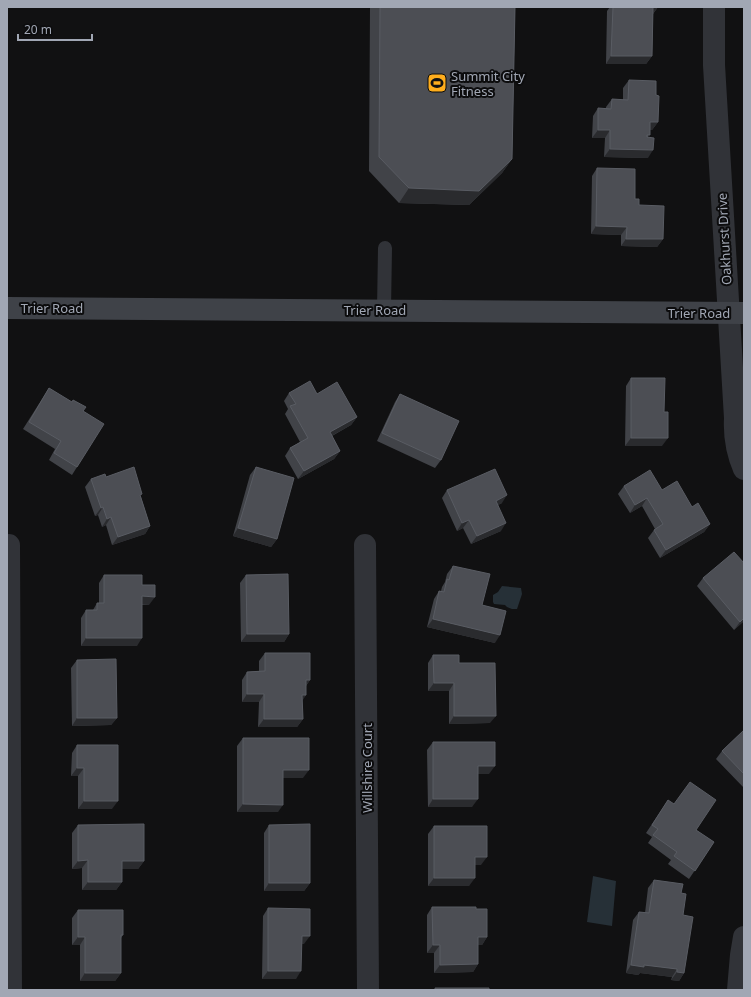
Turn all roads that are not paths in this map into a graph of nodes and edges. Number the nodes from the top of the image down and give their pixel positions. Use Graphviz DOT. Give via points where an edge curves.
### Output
graph roads {
  1 [pos="714,7"];
  2 [pos="385,248"];
  3 [pos="7,308"];
  4 [pos="384,310"];
  5 [pos="736,313"];
  6 [pos="744,469"];
  7 [pos="9,545"];
  8 [pos="365,545"];
  9 [pos="744,937"];
  10 [pos="11,990"];
  11 [pos="368,990"];
  12 [pos="738,990"];
  1 -- 5 [label="street, Oakhurst Drive" via="714,65"];
  2 -- 4 [label="lane"];
  3 -- 4 [label="street, Trier Road"];
  4 -- 5 [label="street, Trier Road"];
  5 -- 6 [label="street, Oakhurst Drive" via="735,432 739,457"];
  7 -- 10 [label="street"];
  8 -- 11 [label="street, Willshire Court"];
  9 -- 12 [label="street"];
}
